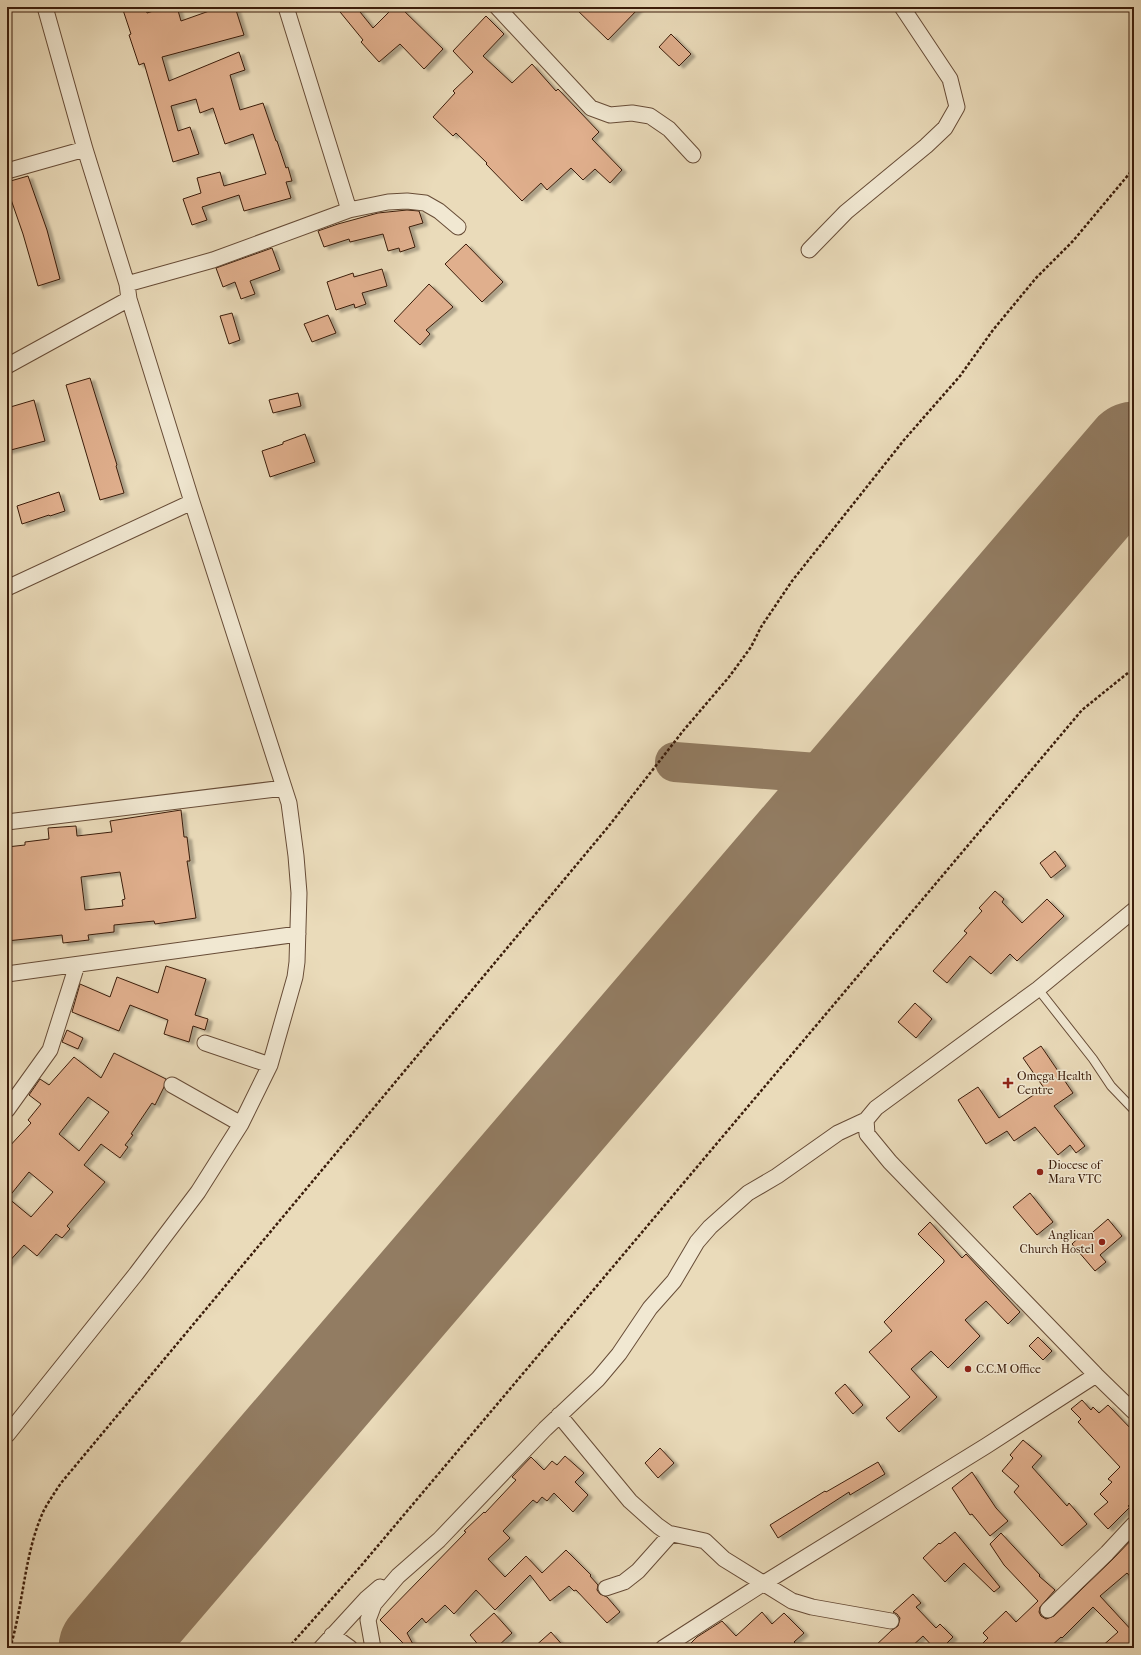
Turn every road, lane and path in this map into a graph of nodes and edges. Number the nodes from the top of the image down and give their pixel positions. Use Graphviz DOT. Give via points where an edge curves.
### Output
graph roads {
  1 [pos="44,7"];
  2 [pos="286,7"];
  3 [pos="497,7"];
  4 [pos="902,7"];
  5 [pos="85,149"];
  6 [pos="693,155"];
  7 [pos="1134,168"];
  8 [pos="7,171"];
  9 [pos="349,210"];
  10 [pos="458,227"];
  11 [pos="809,250"];
  12 [pos="127,284"];
  13 [pos="129,299"];
  14 [pos="7,366"];
  15 [pos="192,502"];
  16 [pos="7,588"];
  17 [pos="1134,668"];
  18 [pos="284,788"];
  19 [pos="7,822"];
  20 [pos="1134,911"];
  21 [pos="298,934"];
  22 [pos="77,965"];
  23 [pos="7,974"];
  24 [pos="1038,989"];
  25 [pos="205,1043"];
  26 [pos="270,1064"];
  27 [pos="172,1085"];
  28 [pos="7,1110"];
  29 [pos="1134,1110"];
  30 [pos="866,1120"];
  31 [pos="241,1124"];
  32 [pos="1096,1375"];
  33 [pos="1134,1412"];
  34 [pos="558,1415"];
  35 [pos="10,1424"];
  36 [pos="1134,1524"];
  37 [pos="671,1534"];
  38 [pos="398,1576"];
  39 [pos="764,1583"];
  40 [pos="606,1588"];
  41 [pos="1048,1610"];
  42 [pos="890,1621"];
  43 [pos="332,1635"];
  44 [pos="10,1648"];
  45 [pos="288,1648"];
  46 [pos="321,1648"];
  47 [pos="350,1648"];
  48 [pos="373,1648"];
  49 [pos="663,1648"];
  1 -- 5 [label="street"];
  2 -- 9 [label="street"];
  3 -- 6 [label="street" via="591,108 610,115 632,113 650,116 669,129"];
  4 -- 11 [label="street" via="950,79 957,107 945,128 846,212"];
  5 -- 8 [label="street"];
  5 -- 12 [label="street"];
  7 -- 44 [label="path" via="1074,242 1036,278 993,330 960,376 904,440 792,581 761,627 752,647 608,827 61,1484 44,1509 34,1536"];
  9 -- 10 [label="street" via="388,202 425,203"];
  9 -- 12 [label="street" via="214,260"];
  12 -- 13 [label="street"];
  13 -- 14 [label="street"];
  13 -- 15 [label="street"];
  15 -- 16 [label="street"];
  15 -- 18 [label="street"];
  17 -- 45 [label="path" via="1082,710 365,1561"];
  18 -- 19 [label="street"];
  18 -- 21 [label="street" via="289,803 296,856 299,893"];
  20 -- 24 [label="street"];
  21 -- 22 [label="street"];
  21 -- 26 [label="street" via="295,977"];
  22 -- 23 [label="street"];
  22 -- 28 [label="street" via="50,1050"];
  24 -- 29 [label="lane" via="1111,1086"];
  24 -- 30 [label="street" via="876,1108"];
  25 -- 26 [label="street"];
  26 -- 31 [label="street"];
  27 -- 31 [label="street"];
  30 -- 32 [label="street" via="867,1134 890,1162"];
  30 -- 34 [label="street" via="838,1133 748,1193 715,1222 697,1242 674,1281 650,1308 613,1362"];
  31 -- 35 [label="street" via="198,1192 136,1274"];
  32 -- 33 [label="street"];
  32 -- 39 [label="street"];
  34 -- 37 [label="street" via="630,1501"];
  34 -- 38 [label="street" via="439,1540"];
  36 -- 41 [label="street"];
  37 -- 39 [label="street" via="705,1541 724,1559"];
  37 -- 40 [label="street" via="635,1574 624,1582"];
  38 -- 43 [label="street" via="377,1588"];
  38 -- 48 [label="street" via="374,1604 369,1615"];
  39 -- 42 [label="street" via="792,1602"];
  39 -- 49 [label="street"];
  43 -- 46 [label="street"];
  43 -- 47 [label="street"];
}
